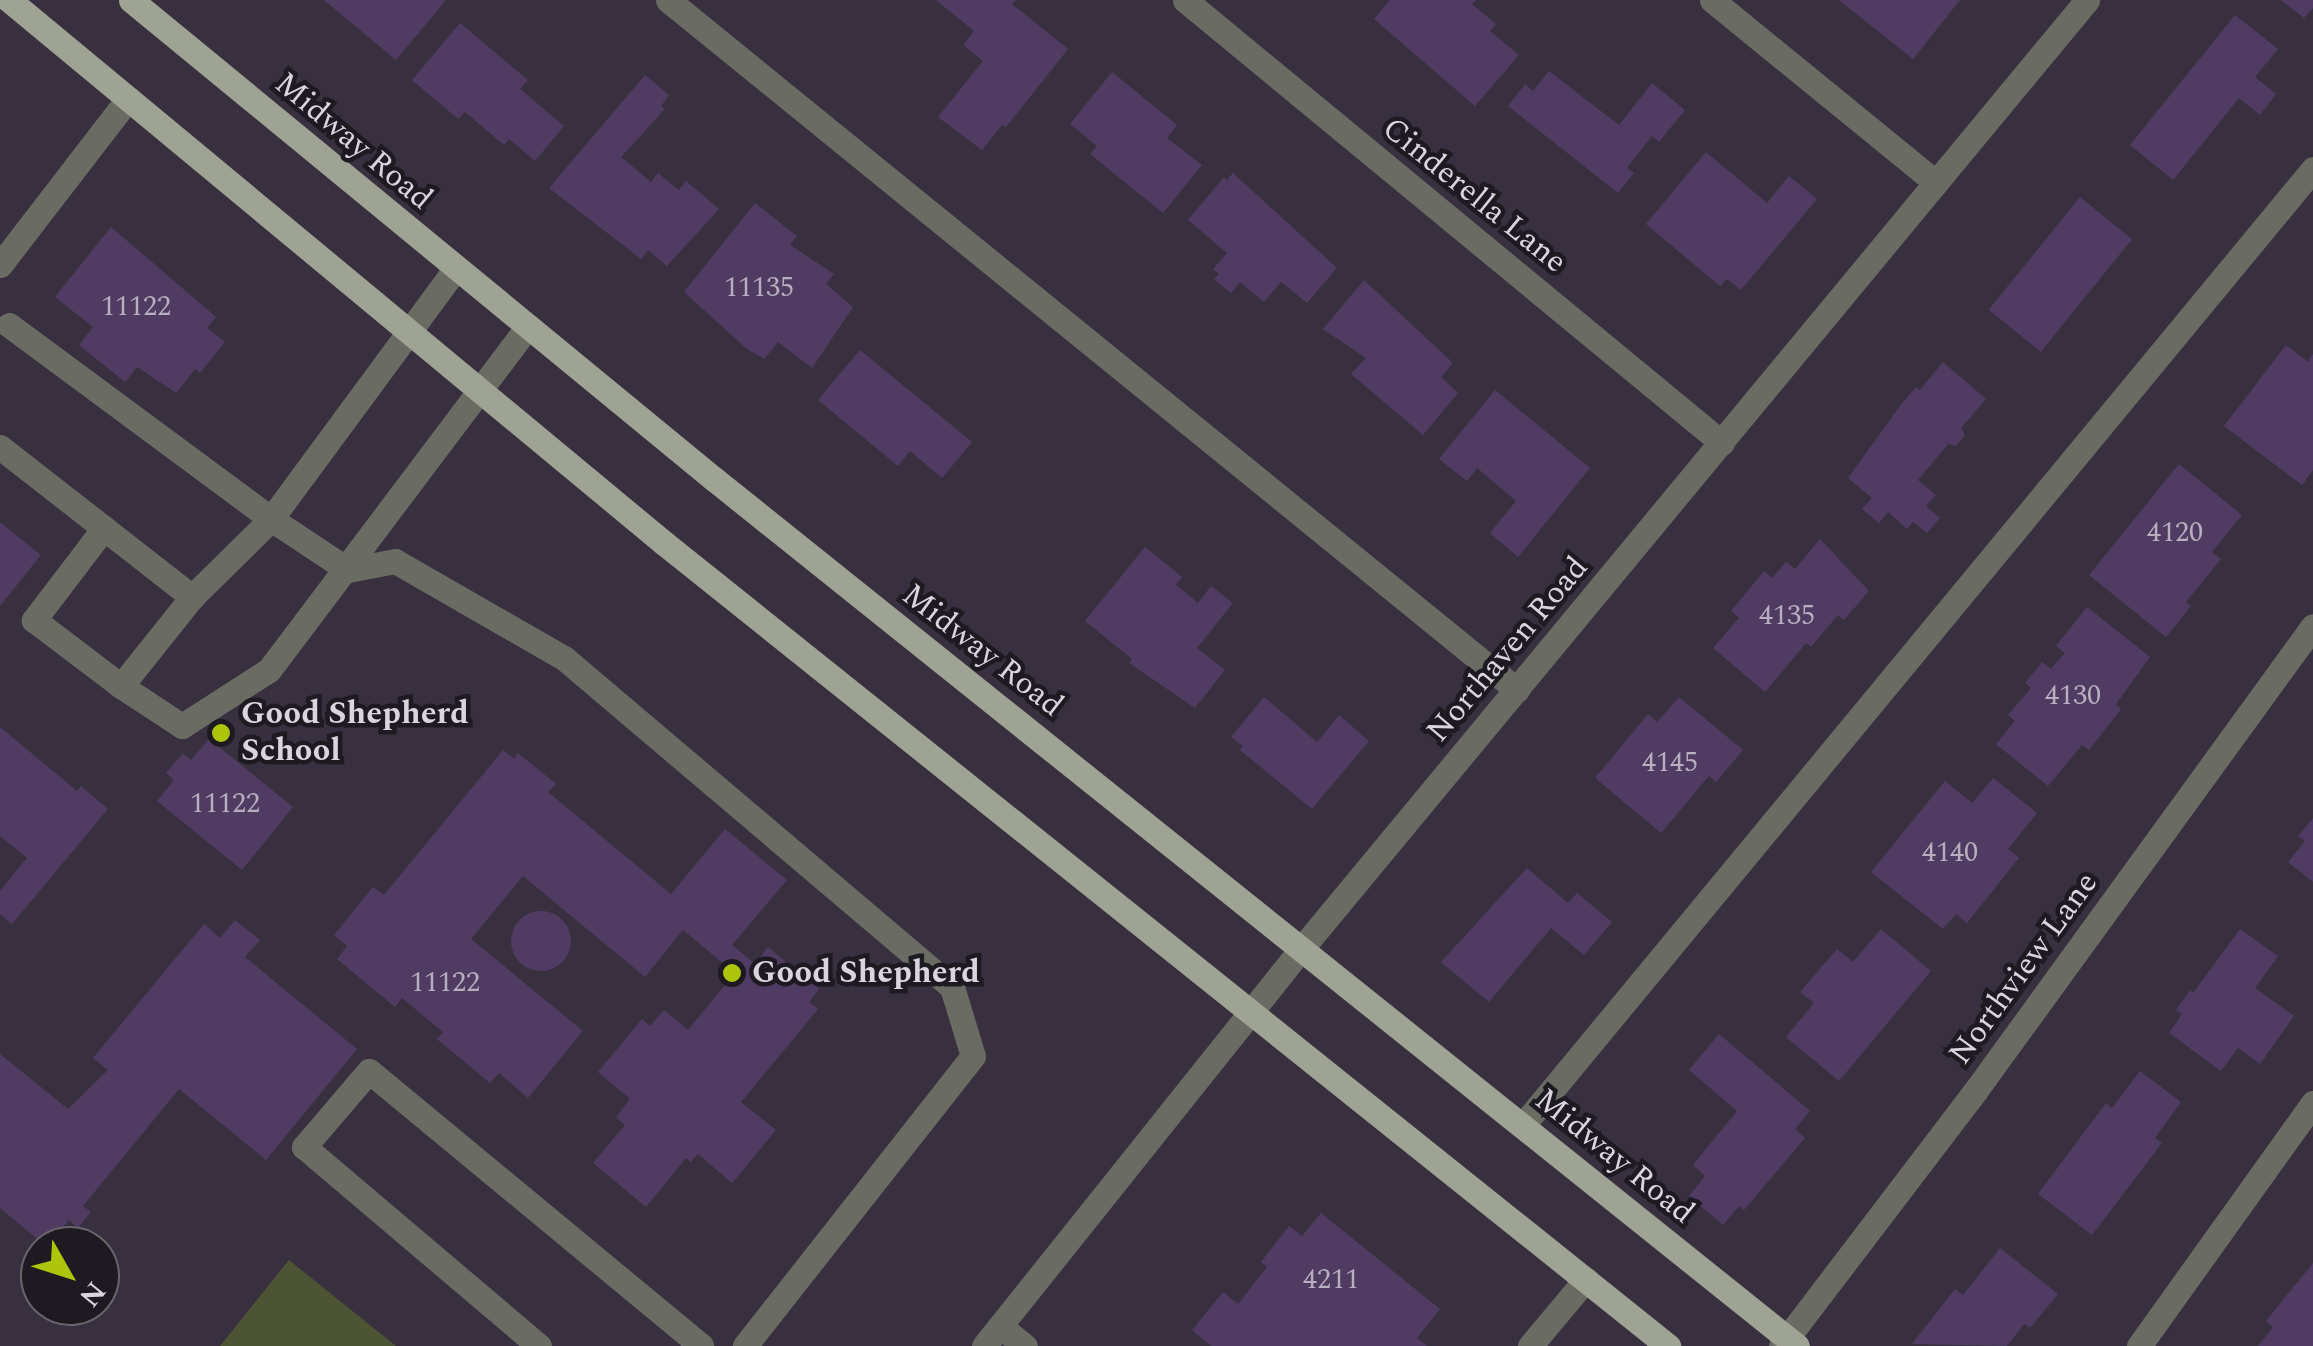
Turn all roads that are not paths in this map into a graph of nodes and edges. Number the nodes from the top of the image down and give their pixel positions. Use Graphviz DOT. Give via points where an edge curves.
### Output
graph roads {
  1 [pos="9,0"];
  2 [pos="132,0"];
  3 [pos="668,0"];
  4 [pos="1184,0"];
  5 [pos="1712,0"];
  6 [pos="2087,0"];
  7 [pos="128,99"];
  8 [pos="2313,169"];
  9 [pos="1936,183"];
  10 [pos="0,265"];
  11 [pos="455,269"];
  12 [pos="3,323"];
  13 [pos="527,328"];
  14 [pos="407,329"];
  15 [pos="480,389"];
  16 [pos="1722,443"];
  17 [pos="0,447"];
  18 [pos="271,519"];
  19 [pos="104,528"];
  20 [pos="348,570"];
  21 [pos="192,597"];
  22 [pos="2313,626"];
  23 [pos="121,686"];
  24 [pos="1517,690"];
  25 [pos="1302,948"];
  26 [pos="1253,1010"];
  27 [pos="2313,1103"];
  28 [pos="1523,1125"];
  29 [pos="1586,1279"];
  30 [pos="992,1336"];
  31 [pos="1789,1343"];
  32 [pos="539,1346"];
  33 [pos="701,1346"];
  34 [pos="745,1346"];
  35 [pos="1024,1346"];
  36 [pos="1530,1346"];
  37 [pos="1668,1346"];
  38 [pos="2139,1346"];
  1 -- 7 [label="main road"];
  2 -- 11 [label="main road, Midway Road"];
  3 -- 24 [label="street"];
  4 -- 16 [label="street, Cinderella Lane"];
  5 -- 9 [label="street"];
  6 -- 9 [label="street, Northaven Road"];
  7 -- 10 [label="street"];
  7 -- 14 [label="main road"];
  8 -- 28 [label="street"];
  9 -- 16 [label="street, Northaven Road"];
  11 -- 13 [label="main road, Midway Road"];
  11 -- 14 [label="street"];
  12 -- 18 [label="street"];
  13 -- 15 [label="street"];
  13 -- 25 [label="main road, Midway Road"];
  14 -- 15 [label="main road"];
  14 -- 18 [label="street"];
  15 -- 20 [label="street"];
  15 -- 26 [label="main road"];
  16 -- 24 [label="street, Northaven Road"];
  17 -- 19 [label="street"];
  18 -- 20 [label="street"];
  18 -- 21 [label="street"];
  19 -- 21 [label="street"];
  19 -- 23 [label="street" via="34,620"];
  20 -- 23 [label="street" via="269,670 182,726"];
  20 -- 34 [label="street" via="395,562 564,658 952,987 973,1056"];
  21 -- 23 [label="street"];
  22 -- 31 [label="street, Northview Lane"];
  24 -- 25 [label="street, Northaven Road"];
  25 -- 26 [label="street, Northaven Road"];
  25 -- 28 [label="main road, Midway Road"];
  26 -- 29 [label="main road"];
  26 -- 30 [label="street, Northaven Road"];
  27 -- 38 [label="street"];
  28 -- 31 [label="main road, Midway Road"];
  29 -- 36 [label="street"];
  29 -- 37 [label="main road"];
  30 -- 35 [label="street"];
  32 -- 33 [label="street" via="304,1147 369,1071"];
}
